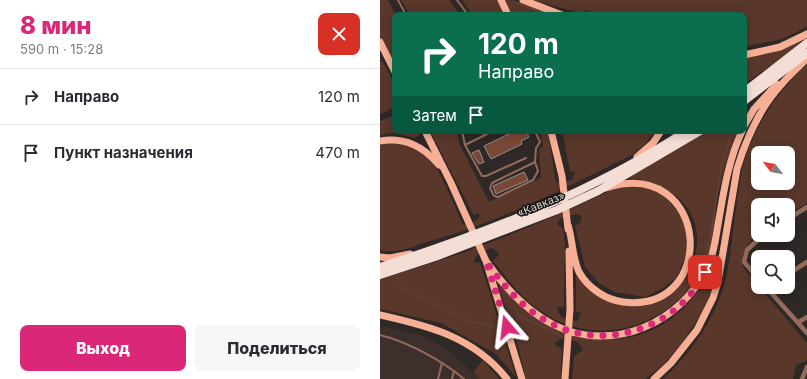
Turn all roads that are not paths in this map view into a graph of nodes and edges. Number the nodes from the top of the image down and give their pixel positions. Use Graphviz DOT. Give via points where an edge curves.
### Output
graph roads {
  1 [pos="398,0"];
  2 [pos="457,0"];
  3 [pos="501,0"];
  4 [pos="523,0"];
  5 [pos="404,12"];
  6 [pos="466,12"];
  7 [pos="507,12"];
  8 [pos="554,12"];
  9 [pos="807,34"];
  10 [pos="380,42"];
  11 [pos="807,43"];
  12 [pos="807,53"];
  13 [pos="747,54"];
  14 [pos="807,57"];
  15 [pos="392,66"];
  16 [pos="747,90"];
  17 [pos="747,99"];
  18 [pos="747,122"];
  19 [pos="426,134"];
  20 [pos="463,134"];
  21 [pos="487,134"];
  22 [pos="536,134"];
  23 [pos="552,134"];
  24 [pos="555,134"];
  25 [pos="659,134"];
  26 [pos="681,134"];
  27 [pos="695,134"];
  28 [pos="741,134"];
  29 [pos="380,141"];
  30 [pos="465,145"];
  31 [pos="526,158"];
  32 [pos="535,162"];
  33 [pos="559,164"];
  34 [pos="446,173"];
  35 [pos="608,175"];
  36 [pos="598,191"];
  37 [pos="807,207"];
  38 [pos="795,215"];
  39 [pos="568,225"];
  40 [pos="756,242"];
  41 [pos="450,243"];
  42 [pos="380,257"];
  43 [pos="486,261"];
  44 [pos="807,262"];
  45 [pos="380,267"];
  46 [pos="751,270"];
  47 [pos="795,270"];
  48 [pos="380,275"];
  49 [pos="772,294"];
  50 [pos="380,315"];
  51 [pos="807,317"];
  52 [pos="799,322"];
  53 [pos="807,333"];
  54 [pos="380,335"];
  55 [pos="442,363"];
  56 [pos="807,368"];
  57 [pos="454,371"];
  58 [pos="438,379"];
  59 [pos="452,379"];
  60 [pos="464,379"];
  61 [pos="507,379"];
  62 [pos="522,379"];
  63 [pos="565,379"];
  64 [pos="654,379"];
  65 [pos="802,379"];
  1 -- 5 [label="lane"];
  2 -- 6 [label="lane"];
  3 -- 7 [label="main road"];
  4 -- 8 [label="main road"];
  9 -- 13 [label="main road" via="780,47"];
  10 -- 15 [label="main road"];
  11 -- 16 [label="highway"];
  12 -- 17 [label="highway"];
  14 -- 18 [label="main road" via="765,95"];
  14 -- 64 [label="main road" via="770,99 742,152 718,282 706,314 684,348"];
  19 -- 34 [label="main road"];
  20 -- 30 [label="lane"];
  21 -- 30 [label="lane"];
  22 -- 32 [label="lane" via="540,142 536,148"];
  23 -- 33 [label="main road"];
  24 -- 33 [label="main road"];
  25 -- 35 [label="main road" via="644,152"];
  26 -- 35 [label="highway" via="648,155"];
  27 -- 36 [label="highway, «Кавказ»"];
  28 -- 43 [label="main road" via="726,177 709,264 701,281 688,298 657,322 626,334 605,336 578,333 563,328 542,318 515,296"];
  29 -- 34 [label="main road" via="399,140 419,147"];
  30 -- 31 [label="lane" via="482,176"];
  32 -- 32 [label="lane" via="538,171 533,180 498,197 494,196 490,188 492,183"];
  33 -- 39 [label="main road"];
  34 -- 43 [label="main road"];
  35 -- 41 [label="highway, «Кавказ»" via="552,202"];
  36 -- 39 [label="main road" via="622,184 632,184 656,189 676,203 688,221 691,242 687,264 676,285 654,299 642,302 629,303 607,298 590,285 579,272 572,252"];
  36 -- 48 [label="highway, «Кавказ»" via="558,210 481,240"];
  37 -- 38 [label="street"];
  39 -- 63 [label="main road" via="570,308"];
  40 -- 46 [label="street" via="747,250 744,262"];
  41 -- 42 [label="main road" via="403,256"];
  41 -- 45 [label="highway, «Кавказ»"];
  43 -- 62 [label="main road"];
  44 -- 47 [label="street"];
  49 -- 52 [label="street"];
  50 -- 61 [label="main road" via="443,331 460,339 493,364"];
  51 -- 52 [label="street"];
  52 -- 53 [label="street"];
  54 -- 55 [label="lane" via="418,349"];
  55 -- 57 [label="lane"];
  55 -- 58 [label="lane"];
  56 -- 65 [label="street"];
  57 -- 59 [label="lane"];
  57 -- 60 [label="lane"];
}
